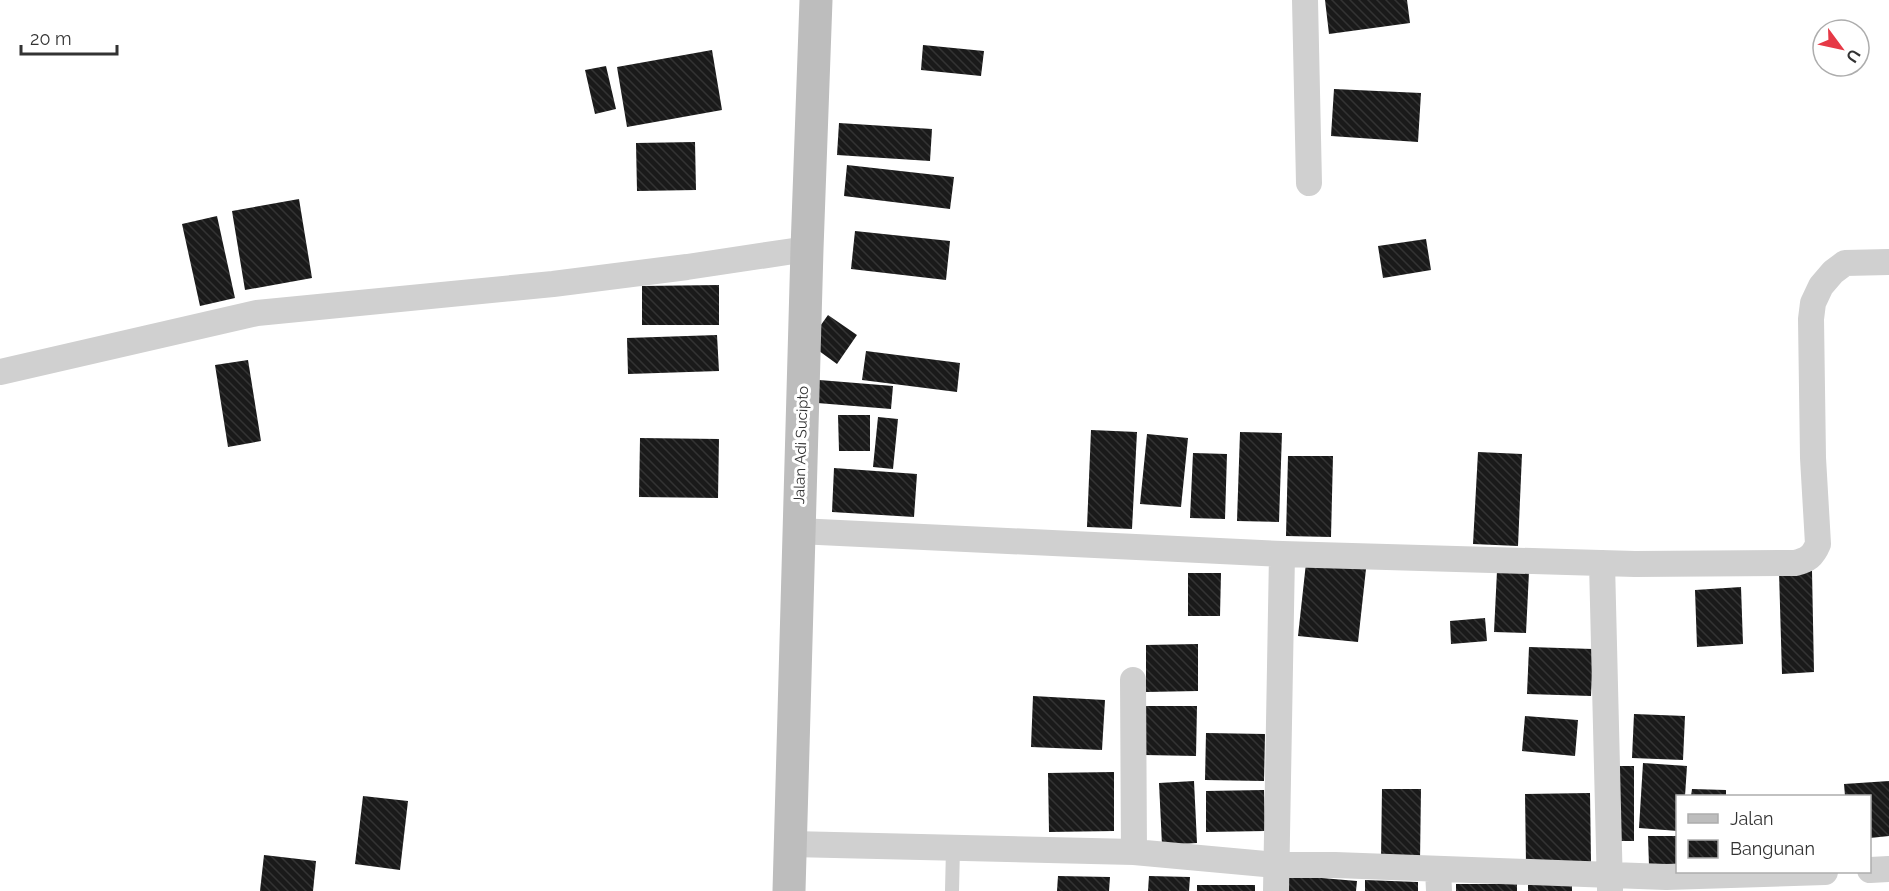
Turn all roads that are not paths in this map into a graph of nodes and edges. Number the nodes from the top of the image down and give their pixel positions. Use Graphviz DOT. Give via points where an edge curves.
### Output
graph roads {
  1 [pos="816,0"];
  2 [pos="1305,0"];
  3 [pos="1309,183"];
  4 [pos="807,249"];
  5 [pos="1889,262"];
  6 [pos="0,372"];
  7 [pos="798,531"];
  8 [pos="1282,554"];
  9 [pos="1602,563"];
  10 [pos="1133,680"];
  11 [pos="791,844"];
  12 [pos="953,848"];
  13 [pos="1134,852"];
  14 [pos="1276,865"];
  15 [pos="1889,869"];
  16 [pos="1871,870"];
  17 [pos="1793,873"];
  18 [pos="1439,880"];
  19 [pos="1610,883"];
  20 [pos="789,891"];
  21 [pos="952,891"];
  22 [pos="1276,891"];
  1 -- 4 [label="street, Jalan Adi Sucipto"];
  2 -- 3 [label="street"];
  4 -- 6 [label="street" via="553,284 257,313"];
  4 -- 7 [label="street, Jalan Adi Sucipto"];
  5 -- 9 [label="street" via="1845,263 1821,286 1813,303 1813,458 1818,544 1815,553 1795,563"];
  7 -- 8 [label="street"];
  7 -- 11 [label="street, Jalan Adi Sucipto"];
  8 -- 9 [label="street"];
  8 -- 14 [label="street"];
  9 -- 19 [label="street"];
  10 -- 13 [label="street"];
  11 -- 12 [label="street"];
  11 -- 20 [label="street, Jalan Adi Sucipto"];
  12 -- 13 [label="street"];
  12 -- 21 [label="lane"];
  13 -- 14 [label="street"];
  14 -- 18 [label="street" via="1335,865"];
  14 -- 22 [label="street"];
  15 -- 16 [label="street"];
  17 -- 19 [label="street"];
  18 -- 19 [label="street"];
}
